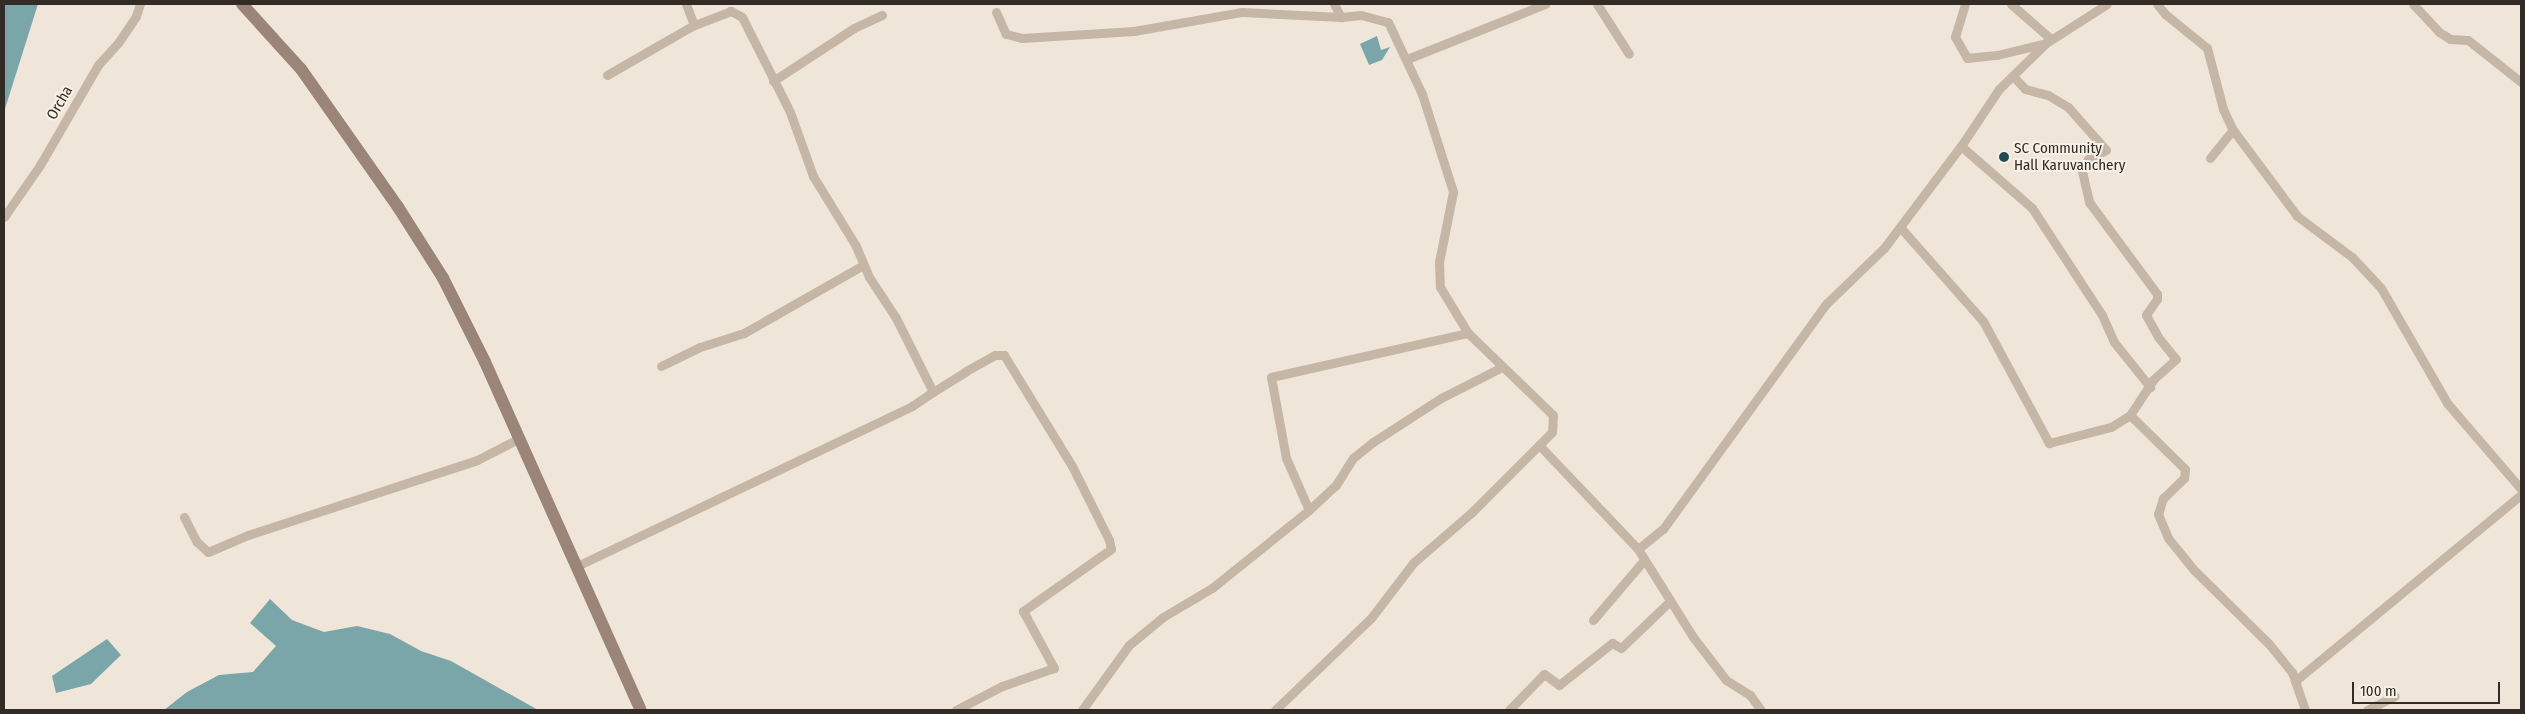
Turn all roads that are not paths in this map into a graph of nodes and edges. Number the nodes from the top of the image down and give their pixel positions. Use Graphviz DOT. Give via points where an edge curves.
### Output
graph roads {
  1 [pos="140,4"];
  2 [pos="242,4"];
  3 [pos="686,4"];
  4 [pos="1334,4"];
  5 [pos="1545,4"];
  6 [pos="1597,4"];
  7 [pos="1965,4"];
  8 [pos="2011,4"];
  9 [pos="2107,4"];
  10 [pos="2157,4"];
  11 [pos="2413,4"];
  12 [pos="996,12"];
  13 [pos="882,15"];
  14 [pos="1341,17"];
  15 [pos="694,25"];
  16 [pos="2048,41"];
  17 [pos="1629,54"];
  18 [pos="1407,59"];
  19 [pos="607,75"];
  20 [pos="2013,76"];
  21 [pos="773,81"];
  22 [pos="2521,82"];
  23 [pos="2233,130"];
  24 [pos="1961,146"];
  25 [pos="2210,158"];
  26 [pos="4,217"];
  27 [pos="1900,227"];
  28 [pos="863,265"];
  29 [pos="1468,333"];
  30 [pos="661,366"];
  31 [pos="1502,366"];
  32 [pos="2150,388"];
  33 [pos="933,392"];
  34 [pos="2130,416"];
  35 [pos="518,439"];
  36 [pos="1538,445"];
  37 [pos="2521,489"];
  38 [pos="2521,495"];
  39 [pos="1309,510"];
  40 [pos="184,517"];
  41 [pos="1638,549"];
  42 [pos="1644,560"];
  43 [pos="577,566"];
  44 [pos="1670,601"];
  45 [pos="1593,620"];
  46 [pos="2295,681"];
  47 [pos="2395,696"];
  48 [pos="640,710"];
  49 [pos="956,710"];
  50 [pos="1082,710"];
  51 [pos="1275,710"];
  52 [pos="1509,710"];
  53 [pos="1761,710"];
  54 [pos="2305,710"];
  55 [pos="2367,710"];
  1 -- 26 [label="street, Orcha" via="136,16 98,65 40,165"];
  2 -- 35 [label="main road" via="301,70 427,250 485,362"];
  3 -- 15 [label="street"];
  4 -- 14 [label="street"];
  5 -- 18 [label="street"];
  6 -- 17 [label="street"];
  7 -- 16 [label="street" via="1955,37 1967,58 1997,55"];
  8 -- 16 [label="street"];
  9 -- 16 [label="street"];
  10 -- 23 [label="street" via="2208,48"];
  11 -- 22 [label="street" via="2439,32 2450,39 2468,40"];
  12 -- 14 [label="street" via="1006,34 1022,38 1134,31 1242,12"];
  13 -- 21 [label="street" via="854,28"];
  14 -- 18 [label="street" via="1361,15 1388,22"];
  15 -- 19 [label="street"];
  15 -- 21 [label="street" via="738,12"];
  16 -- 20 [label="street"];
  18 -- 29 [label="street" via="1422,94 1453,192 1439,262 1440,287"];
  20 -- 24 [label="street" via="1999,89"];
  20 -- 32 [label="street" via="2025,89 2048,95 2068,106 2106,150 2088,159 2082,171 2089,202 2157,294 2146,315 2176,359 2153,380"];
  21 -- 28 [label="street" via="790,112 813,176 856,246"];
  23 -- 25 [label="street"];
  23 -- 37 [label="street" via="2297,216 2352,257 2381,288 2447,403"];
  24 -- 27 [label="street"];
  24 -- 32 [label="street" via="2032,208 2102,315 2114,342"];
  27 -- 34 [label="street" via="1983,321 2049,444 2111,427"];
  27 -- 41 [label="street" via="1878,254 1826,304 1663,528"];
  28 -- 30 [label="street" via="744,333 700,347"];
  28 -- 33 [label="street" via="896,318"];
  29 -- 31 [label="street"];
  29 -- 39 [label="street" via="1271,377 1286,458"];
  31 -- 36 [label="street" via="1553,415 1552,432"];
  31 -- 39 [label="street" via="1441,398 1373,442 1353,458 1336,485"];
  32 -- 34 [label="street"];
  33 -- 43 [label="street" via="912,406"];
  33 -- 49 [label="street" via="966,370 996,355 1004,355 1072,466 1111,550 1023,611 1054,668 1002,686"];
  34 -- 46 [label="street" via="2185,469 2184,478 2163,498 2158,514 2168,538 2194,570 2268,644 2292,672"];
  35 -- 40 [label="street" via="477,460 248,535 208,552 197,542"];
  35 -- 43 [label="main road"];
  36 -- 41 [label="street"];
  36 -- 51 [label="street" via="1471,513 1413,563 1371,618"];
  38 -- 46 [label="street"];
  39 -- 50 [label="street" via="1212,588 1164,617 1129,645"];
  41 -- 42 [label="street"];
  42 -- 44 [label="street"];
  42 -- 45 [label="street"];
  43 -- 48 [label="main road"];
  44 -- 52 [label="street" via="1621,648 1612,643 1559,685 1544,674"];
  44 -- 53 [label="street" via="1726,680 1750,695"];
  46 -- 54 [label="street"];
  47 -- 55 [label="street"];
}
